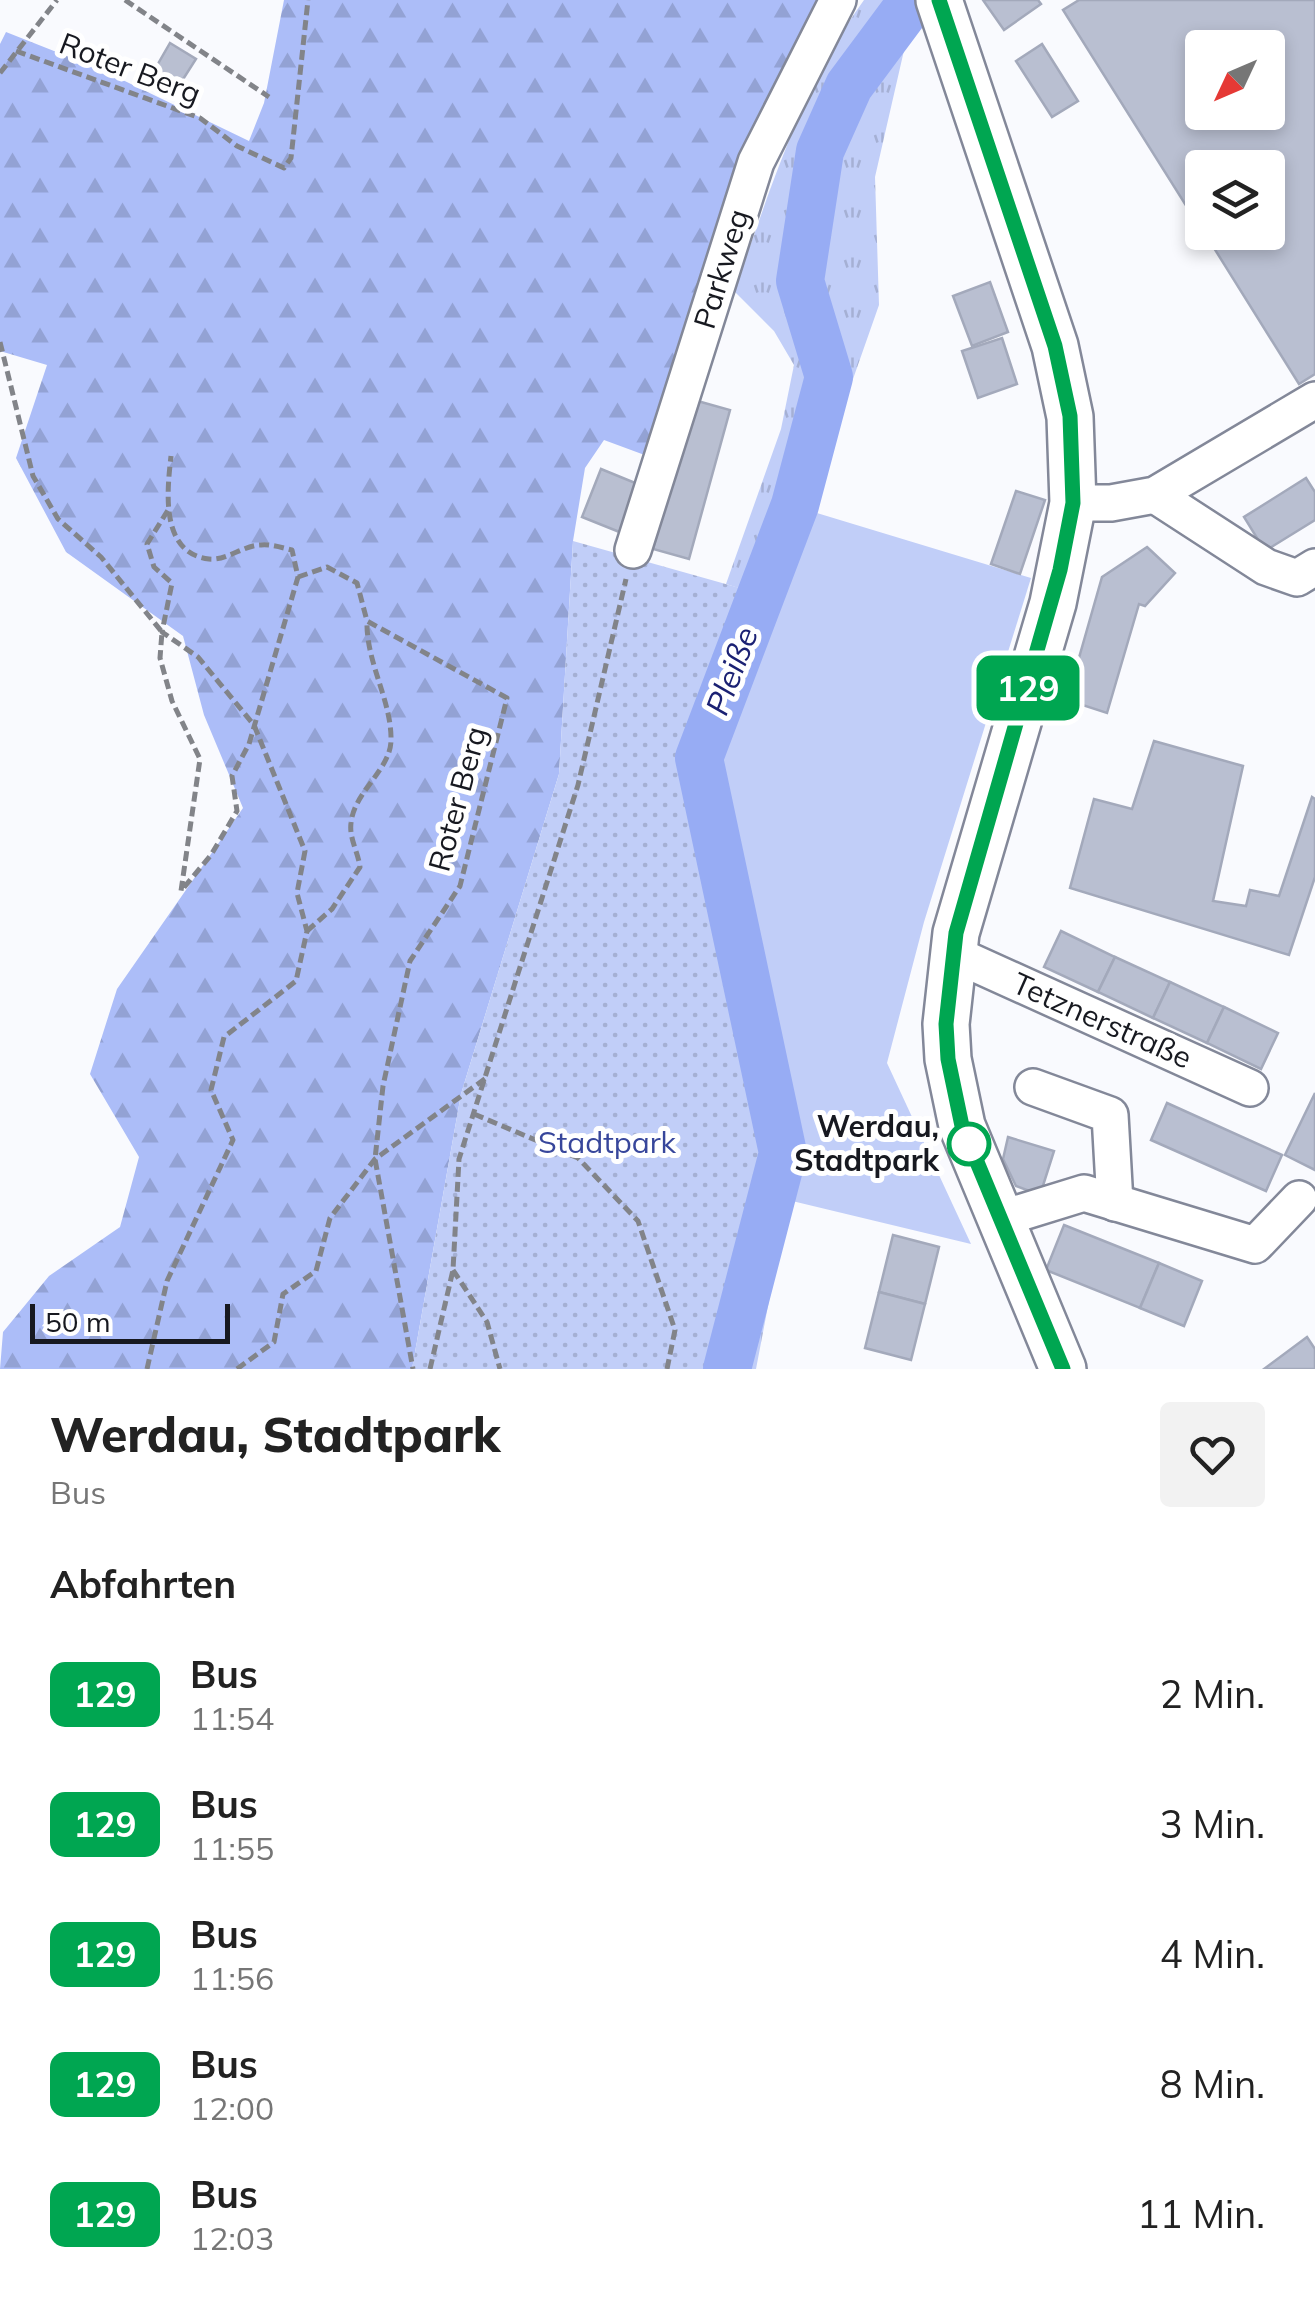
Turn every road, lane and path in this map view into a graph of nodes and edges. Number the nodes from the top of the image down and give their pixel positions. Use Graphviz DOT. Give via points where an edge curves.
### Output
graph roads {
  1 [pos="57,0"];
  2 [pos="125,0"];
  3 [pos="308,0"];
  4 [pos="838,0"];
  5 [pos="941,5"];
  6 [pos="16,51"];
  7 [pos="0,73"];
  8 [pos="269,97"];
  9 [pos="0,342"];
  10 [pos="1315,400"];
  11 [pos="171,456"];
  12 [pos="1155,495"];
  13 [pos="1073,503"];
  14 [pos="170,508"];
  15 [pos="633,550"];
  16 [pos="1315,567"];
  17 [pos="298,576"];
  18 [pos="367,621"];
  19 [pos="162,632"];
  20 [pos="254,725"];
  21 [pos="307,931"];
  22 [pos="954,954"];
  23 [pos="486,1078"];
  24 [pos="1032,1087"];
  25 [pos="1250,1088"];
  26 [pos="474,1114"];
  27 [pos="375,1159"];
  28 [pos="1299,1198"];
  29 [pos="1115,1203"];
  30 [pos="1000,1218"];
  31 [pos="453,1270"];
  32 [pos="147,1369"];
  33 [pos="237,1369"];
  34 [pos="413,1369"];
  35 [pos="430,1369"];
  36 [pos="500,1369"];
  37 [pos="667,1369"];
  38 [pos="1062,1369"];
  1 -- 6 [label="path, Roter Berg"];
  2 -- 8 [label="path, Roter Berg"];
  3 -- 6 [label="path, Roter Berg" via="291,158 284,168 237,146 200,118"];
  4 -- 15 [label="street, Parkweg" via="756,162"];
  5 -- 13 [label="main road" via="1055,346 1070,416"];
  6 -- 7 [label="path, Roter Berg"];
  9 -- 19 [label="path" via="32,476 58,519 100,556"];
  10 -- 12 [label="street"];
  11 -- 14 [label="path"];
  12 -- 13 [label="street"];
  12 -- 16 [label="street" via="1266,567 1297,578"];
  13 -- 22 [label="main road" via="1053,603"];
  14 -- 17 [label="path" via="172,533 185,550 211,560 261,544 292,550"];
  14 -- 19 [label="path" via="146,544 154,567 172,583"];
  15 -- 23 [label="path" via="578,785"];
  17 -- 18 [label="path" via="327,568 357,584"];
  17 -- 20 [label="path"];
  18 -- 21 [label="path" via="390,752 351,818 360,867 332,909"];
  18 -- 27 [label="path, Roter Berg" via="507,698 460,886 410,962"];
  19 -- 20 [label="path" via="198,657"];
  19 -- 20 [label="path" via="160,658 172,701 200,759 181,891 236,811 232,776"];
  20 -- 21 [label="path" via="304,851 297,893"];
  21 -- 32 [label="path" via="296,981 224,1038 211,1090 233,1140 167,1281"];
  22 -- 25 [label="street, Tetznerstraße"];
  22 -- 30 [label="main road" via="948,1059 962,1126"];
  23 -- 26 [label="path"];
  23 -- 27 [label="path"];
  24 -- 29 [label="street" via="1110,1115"];
  26 -- 31 [label="path" via="459,1159"];
  26 -- 37 [label="path" via="578,1158 638,1221 675,1330"];
  27 -- 33 [label="path" via="330,1218 316,1271 282,1294 274,1342"];
  27 -- 34 [label="path, Roter Berg"];
  28 -- 29 [label="street" via="1256,1246"];
  29 -- 30 [label="street" via="1084,1193"];
  30 -- 38 [label="main road"];
  31 -- 35 [label="path"];
  31 -- 36 [label="path" via="487,1322"];
}
